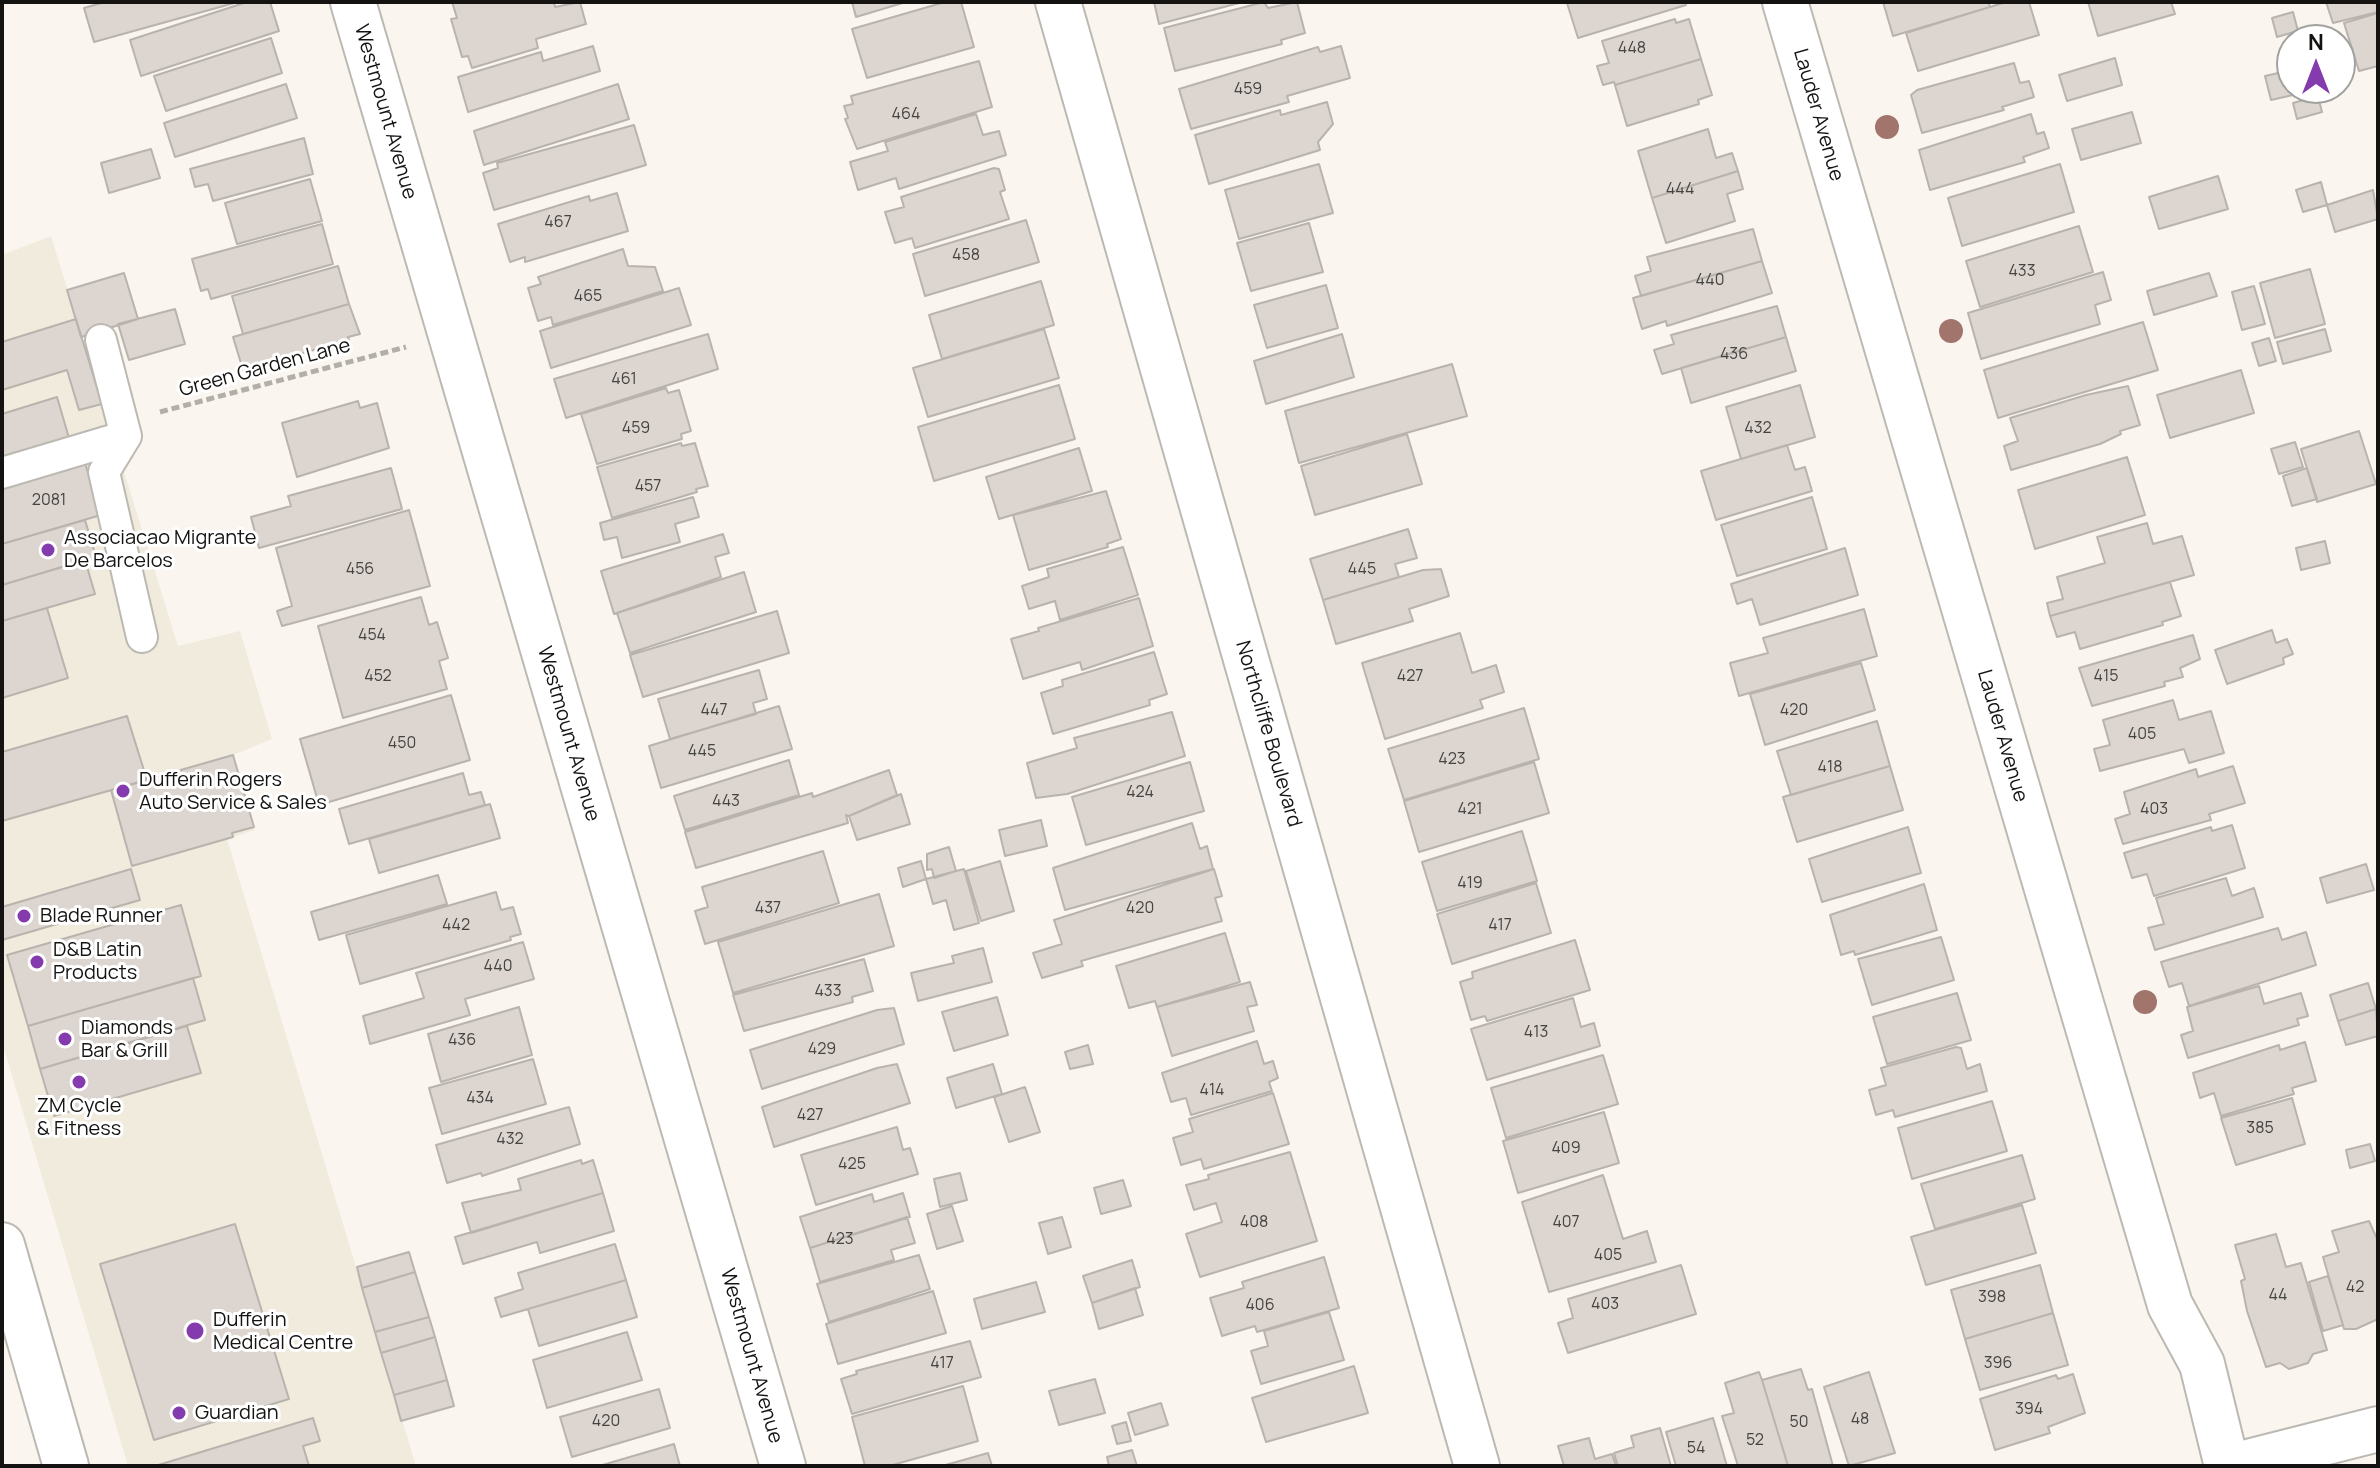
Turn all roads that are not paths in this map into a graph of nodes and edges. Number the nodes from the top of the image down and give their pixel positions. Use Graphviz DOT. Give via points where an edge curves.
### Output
graph roads {
  1 [pos="353,2"];
  2 [pos="1058,2"];
  3 [pos="1785,2"];
  4 [pos="101,340"];
  5 [pos="125,429"];
  6 [pos="2,473"];
  7 [pos="142,637"];
  8 [pos="2,1245"];
  9 [pos="2378,1429"];
  10 [pos="66,1466"];
  11 [pos="783,1466"];
  12 [pos="1477,1466"];
  13 [pos="2229,1466"];
  1 -- 11 [label="street, Westmount Avenue"];
  2 -- 12 [label="street, Northcliffe Boulevard"];
  3 -- 13 [label="street, Lauder Avenue" via="2170,1305 2202,1364"];
  4 -- 5 [label="lane"];
  5 -- 6 [label="lane"];
  5 -- 7 [label="lane" via="104,472"];
  8 -- 10 [label="street"];
  9 -- 13 [label="street"];
}
